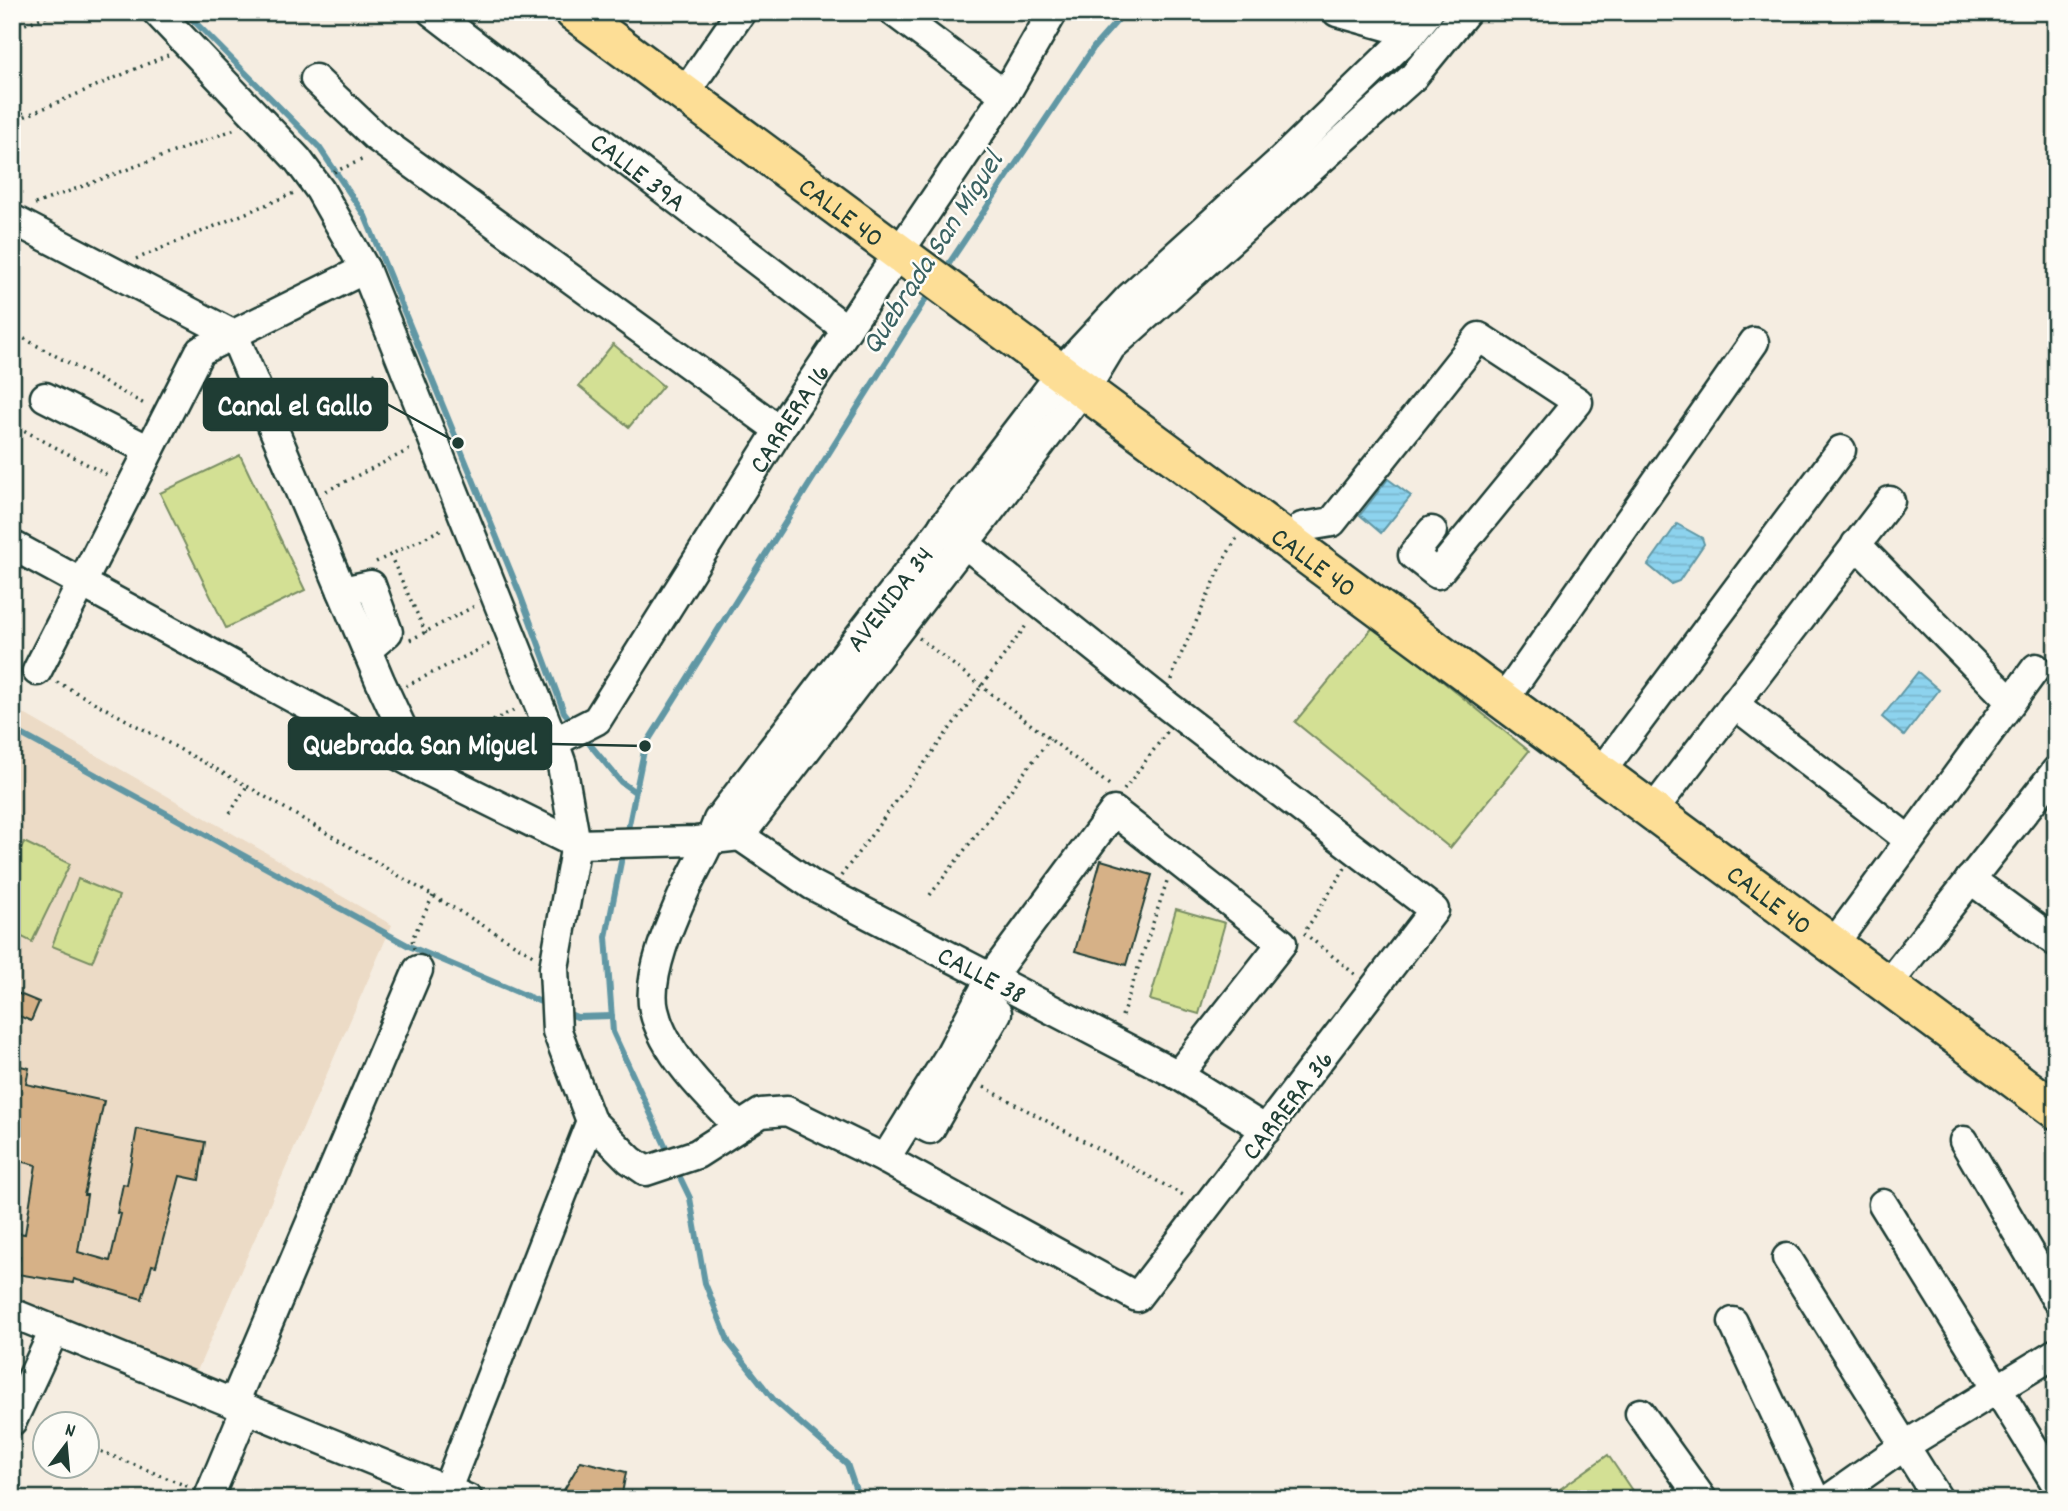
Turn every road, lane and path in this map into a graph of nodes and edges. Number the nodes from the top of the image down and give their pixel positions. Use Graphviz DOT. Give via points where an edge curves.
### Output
graph roads {
  1 [pos="58,12"];
  2 [pos="157,12"];
  3 [pos="432,12"];
  4 [pos="574,12"];
  5 [pos="607,12"];
  6 [pos="741,12"];
  7 [pos="894,12"];
  8 [pos="1053,12"];
  9 [pos="1338,12"];
  10 [pos="1466,12"];
  11 [pos="1420,23"];
  12 [pos="12,29"];
  13 [pos="170,54"];
  14 [pos="315,79"];
  15 [pos="690,85"];
  16 [pos="12,86"];
  17 [pos="1005,95"];
  18 [pos="24,117"];
  19 [pos="12,122"];
  20 [pos="247,125"];
  21 [pos="373,154"];
  22 [pos="326,176"];
  23 [pos="296,193"];
  24 [pos="22,212"];
  25 [pos="911,251"];
  26 [pos="134,260"];
  27 [pos="365,269"];
  28 [pos="846,329"];
  29 [pos="12,332"];
  30 [pos="234,335"];
  31 [pos="1754,342"];
  32 [pos="388,367"];
  33 [pos="1077,374"];
  34 [pos="46,397"];
  35 [pos="152,408"];
  36 [pos="279,414"];
  37 [pos="12,424"];
  38 [pos="779,430"];
  39 [pos="422,444"];
  40 [pos="149,450"];
  41 [pos="1841,450"];
  42 [pos="118,481"];
  43 [pos="315,497"];
  44 [pos="1889,501"];
  45 [pos="1259,507"];
  46 [pos="455,522"];
  47 [pos="1432,531"];
  48 [pos="953,535"];
  49 [pos="1296,535"];
  50 [pos="1856,544"];
  51 [pos="12,545"];
  52 [pos="390,555"];
  53 [pos="369,565"];
  54 [pos="81,584"];
  55 [pos="484,601"];
  56 [pos="1034,615"];
  57 [pos="909,630"];
  58 [pos="426,632"];
  59 [pos="1435,638"];
  60 [pos="499,639"];
  61 [pos="406,642"];
  62 [pos="2036,668"];
  63 [pos="37,671"];
  64 [pos="1514,685"];
  65 [pos="982,686"];
  66 [pos="404,687"];
  67 [pos="2011,702"];
  68 [pos="1734,704"];
  69 [pos="525,705"];
  70 [pos="1171,715"];
  71 [pos="562,738"];
  72 [pos="1050,739"];
  73 [pos="428,758"];
  74 [pos="1606,765"];
  75 [pos="2053,780"];
  76 [pos="247,786"];
  77 [pos="1658,804"];
  78 [pos="230,813"];
  79 [pos="716,839"];
  80 [pos="1909,840"];
  81 [pos="582,844"];
  82 [pos="1350,861"];
  83 [pos="1170,872"];
  84 [pos="1970,879"];
  85 [pos="838,880"];
  86 [pos="930,895"];
  87 [pos="433,896"];
  88 [pos="1843,930"];
  89 [pos="412,939"];
  90 [pos="2056,942"];
  91 [pos="418,970"];
  92 [pos="554,971"];
  93 [pos="1893,976"];
  94 [pos="1366,982"];
  95 [pos="991,987"];
  96 [pos="1116,1028"];
  97 [pos="1178,1075"];
  98 [pos="984,1087"];
  99 [pos="2056,1088"];
  100 [pos="2056,1110"];
  101 [pos="591,1121"];
  102 [pos="738,1126"];
  103 [pos="1266,1130"];
  104 [pos="1964,1141"];
  105 [pos="885,1160"];
  106 [pos="1187,1197"];
  107 [pos="1883,1204"];
  108 [pos="1787,1258"];
  109 [pos="2056,1299"];
  110 [pos="12,1313"];
  111 [pos="1733,1322"];
  112 [pos="54,1331"];
  113 [pos="2056,1353"];
  114 [pos="1998,1389"];
  115 [pos="240,1405"];
  116 [pos="1640,1413"];
  117 [pos="12,1421"];
  118 [pos="1904,1446"];
  119 [pos="102,1452"];
  120 [pos="2056,1484"];
  121 [pos="452,1496"];
  122 [pos="209,1497"];
  123 [pos="1702,1499"];
  124 [pos="1815,1499"];
  125 [pos="1829,1499"];
  126 [pos="1938,1499"];
  1 -- 12 [label="path"];
  2 -- 27 [label="street" via="299,160"];
  3 -- 28 [label="street, CALLE 39A"];
  4 -- 15 [label="main road, CALLE 40"];
  5 -- 15 [label="main road, CALLE 40"];
  6 -- 15 [label="street"];
  7 -- 17 [label="street"];
  8 -- 17 [label="street, CARRERA 16"];
  9 -- 11 [label="street"];
  10 -- 33 [label="street" via="1413,77"];
  11 -- 33 [label="street" via="1276,165 1129,298"];
  13 -- 18 [label="path"];
  14 -- 38 [label="street" via="376,137"];
  15 -- 25 [label="main road, CALLE 40"];
  16 -- 18 [label="path"];
  17 -- 25 [label="street, CARRERA 16"];
  18 -- 19 [label="path"];
  20 -- 24 [label="path"];
  21 -- 22 [label="path"];
  23 -- 26 [label="path"];
  24 -- 30 [label="street"];
  25 -- 28 [label="street, CARRERA 16"];
  25 -- 33 [label="main road, CALLE 40"];
  27 -- 30 [label="street"];
  27 -- 71 [label="street"];
  28 -- 38 [label="street, CARRERA 16"];
  29 -- 35 [label="path"];
  30 -- 40 [label="street" via="200,351"];
  30 -- 73 [label="street" via="366,650"];
  31 -- 64 [label="street"];
  32 -- 36 [label="path"];
  33 -- 45 [label="main road, CALLE 40"];
  33 -- 48 [label="street, AVENIDA 34"];
  34 -- 40 [label="street"];
  37 -- 42 [label="path"];
  38 -- 71 [label="street, CARRERA 16" via="597,720"];
  39 -- 43 [label="path"];
  40 -- 54 [label="street"];
  41 -- 74 [label="street"];
  44 -- 50 [label="street"];
  45 -- 49 [label="main road, CALLE 40"];
  45 -- 70 [label="path" via="1226,556 1174,670"];
  46 -- 52 [label="path"];
  47 -- 49 [label="street" via="1413,555 1437,574 1578,402 1479,337 1332,522"];
  48 -- 70 [label="street"];
  48 -- 79 [label="street, AVENIDA 34" via="718,820"];
  49 -- 59 [label="main road, CALLE 40"];
  50 -- 67 [label="street"];
  50 -- 68 [label="street"];
  51 -- 54 [label="street"];
  52 -- 53 [label="path"];
  52 -- 58 [label="path"];
  54 -- 63 [label="street"];
  54 -- 73 [label="street"];
  55 -- 58 [label="path"];
  56 -- 65 [label="path"];
  57 -- 65 [label="path"];
  58 -- 61 [label="path"];
  59 -- 64 [label="main road, CALLE 40"];
  59 -- 74 [label="main road, CALLE 40"];
  60 -- 66 [label="path"];
  62 -- 67 [label="street"];
  63 -- 76 [label="path"];
  64 -- 74 [label="main road, CALLE 40"];
  65 -- 72 [label="path"];
  65 -- 85 [label="path"];
  67 -- 80 [label="street"];
  68 -- 77 [label="street"];
  68 -- 80 [label="street"];
  69 -- 73 [label="path"];
  70 -- 72 [label="path" via="1122,793"];
  70 -- 103 [label="street, CARRERA 36" via="1434,910"];
  71 -- 81 [label="street" via="562,765"];
  72 -- 86 [label="path"];
  73 -- 81 [label="street"];
  74 -- 77 [label="main road, CALLE 40"];
  75 -- 84 [label="street"];
  76 -- 78 [label="path"];
  76 -- 87 [label="path"];
  77 -- 88 [label="main road, CALLE 40"];
  77 -- 93 [label="main road, CALLE 40"];
  79 -- 81 [label="street"];
  79 -- 95 [label="street, CALLE 38" via="812,885"];
  79 -- 102 [label="street, AVENIDA 34" via="678,907 656,962 653,1009 675,1055"];
  80 -- 88 [label="street"];
  81 -- 92 [label="street"];
  82 -- 94 [label="path" via="1304,933"];
  83 -- 96 [label="path"];
  84 -- 90 [label="street"];
  84 -- 93 [label="street"];
  87 -- 89 [label="path"];
  87 -- 92 [label="path"];
  88 -- 93 [label="main road, CALLE 40"];
  91 -- 115 [label="street"];
  92 -- 101 [label="street" via="557,1027"];
  93 -- 99 [label="main road, CALLE 40"];
  93 -- 100 [label="main road, CALLE 40"];
  95 -- 96 [label="street, CALLE 38"];
  95 -- 97 [label="street" via="1114,811 1282,943"];
  95 -- 105 [label="street"];
  96 -- 97 [label="street, CALLE 38"];
  97 -- 103 [label="street, CALLE 38"];
  98 -- 106 [label="path"];
  101 -- 102 [label="street" via="646,1171 696,1154"];
  101 -- 121 [label="street"];
  102 -- 105 [label="street" via="761,1113 787,1111"];
  103 -- 105 [label="street, CARRERA 36" via="1137,1297"];
  104 -- 109 [label="street"];
  107 -- 114 [label="street"];
  108 -- 118 [label="street"];
  110 -- 112 [label="street"];
  111 -- 124 [label="street"];
  112 -- 115 [label="street"];
  112 -- 117 [label="street"];
  113 -- 114 [label="street"];
  114 -- 118 [label="street"];
  114 -- 120 [label="street"];
  115 -- 121 [label="street"];
  115 -- 122 [label="street"];
  116 -- 123 [label="street"];
  118 -- 125 [label="street"];
  118 -- 126 [label="street"];
  119 -- 122 [label="path"];
}
